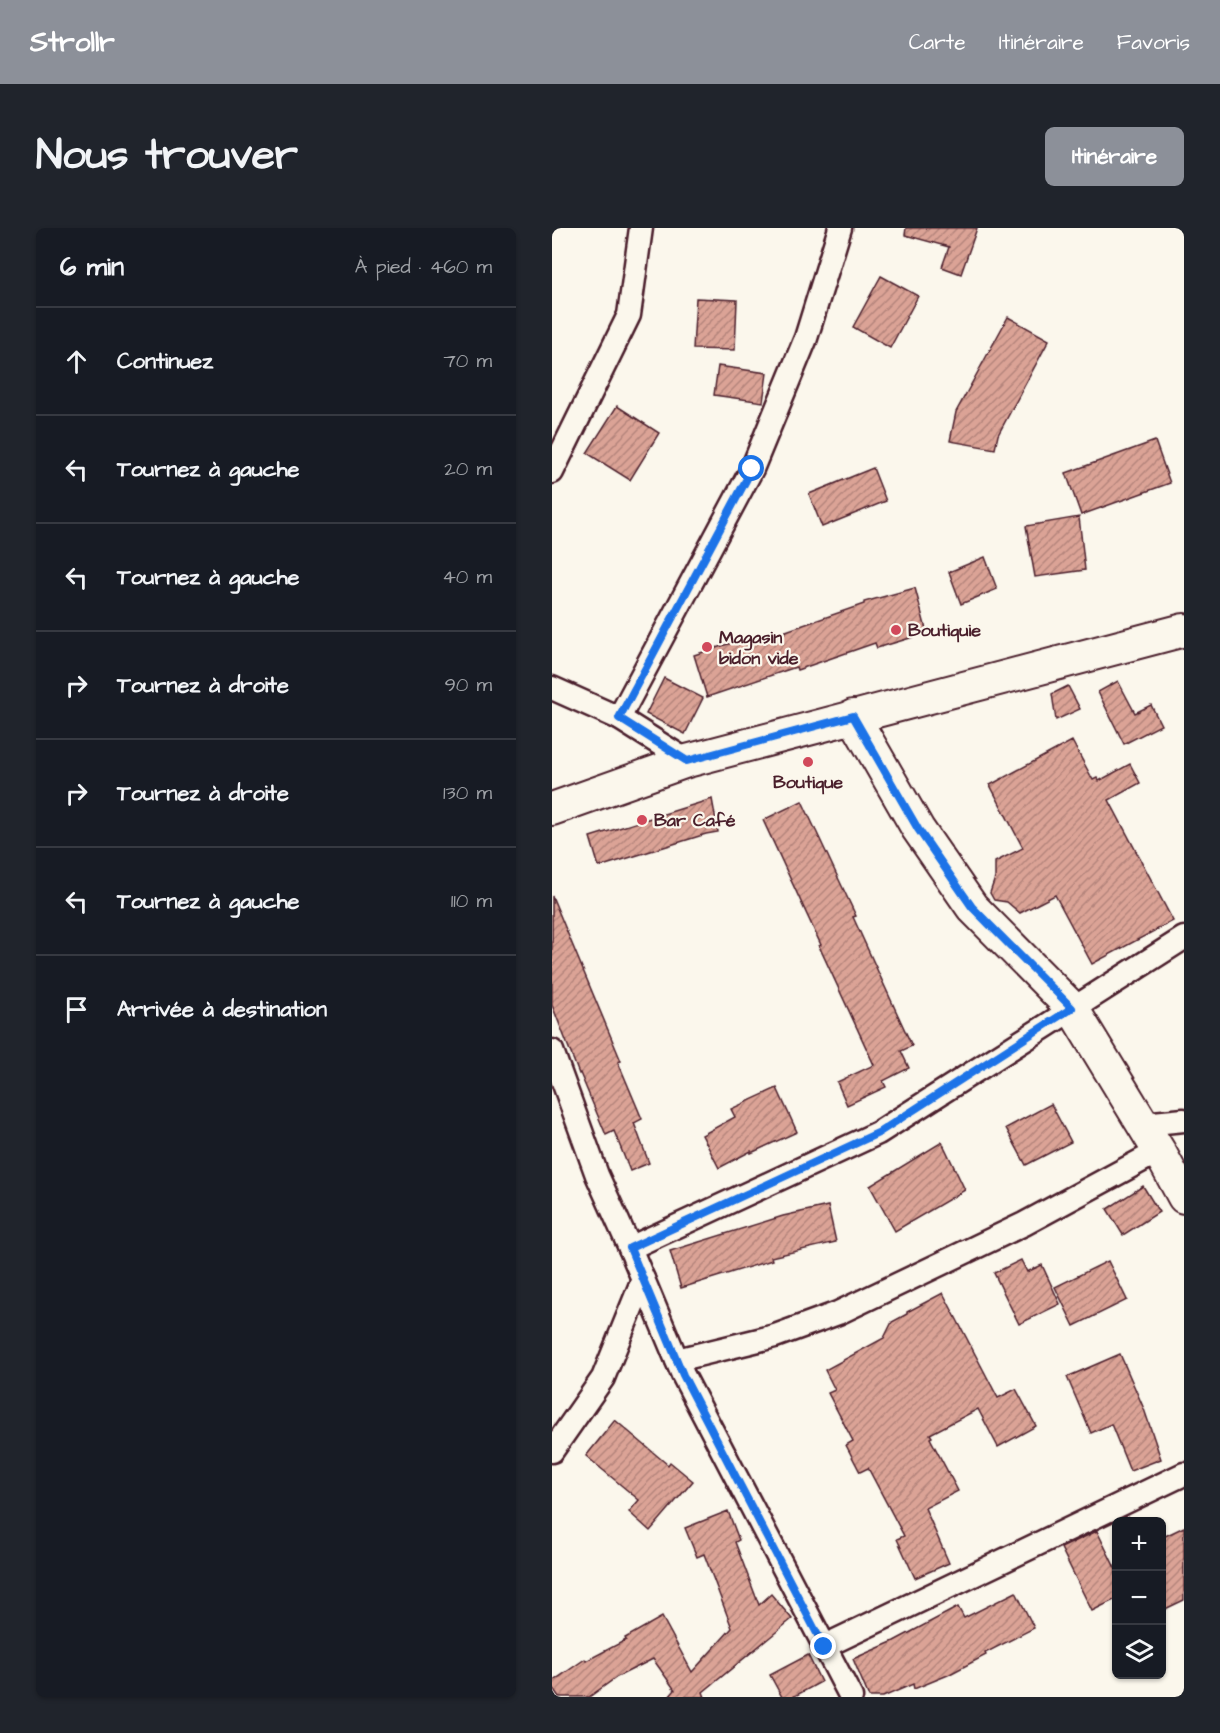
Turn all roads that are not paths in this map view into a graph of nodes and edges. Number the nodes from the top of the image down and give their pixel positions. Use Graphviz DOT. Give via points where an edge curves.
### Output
graph roads {
  1 [pos="641,228"];
  2 [pos="840,228"];
  3 [pos="552,472"];
  4 [pos="1184,630"];
  5 [pos="552,687"];
  6 [pos="853,716"];
  7 [pos="619,718"];
  8 [pos="687,761"];
  9 [pos="552,809"];
  10 [pos="1184,938"];
  11 [pos="1072,1008"];
  12 [pos="552,1051"];
  13 [pos="1184,1120"];
  14 [pos="1143,1124"];
  15 [pos="1159,1151"];
  16 [pos="1184,1197"];
  17 [pos="630,1248"];
  18 [pos="643,1278"];
  19 [pos="676,1359"];
  20 [pos="552,1451"];
  21 [pos="1184,1474"];
  22 [pos="824,1647"];
  23 [pos="850,1697"];
  1 -- 3 [label="street" via="629,315"];
  2 -- 7 [label="street" via="806,338 752,469"];
  4 -- 6 [label="street"];
  5 -- 7 [label="street"];
  6 -- 8 [label="street"];
  6 -- 11 [label="street" via="918,829 972,907"];
  7 -- 8 [label="street"];
  8 -- 9 [label="street"];
  10 -- 11 [label="street"];
  11 -- 14 [label="street"];
  11 -- 17 [label="street" via="878,1133"];
  12 -- 17 [label="street" via="597,1175"];
  13 -- 14 [label="street"];
  14 -- 15 [label="street"];
  15 -- 16 [label="street"];
  15 -- 19 [label="street" via="1024,1224 837,1313 775,1336"];
  17 -- 18 [label="street"];
  18 -- 19 [label="street"];
  18 -- 20 [label="street" via="603,1378"];
  19 -- 22 [label="street"];
  21 -- 22 [label="street"];
  22 -- 23 [label="street"];
}
